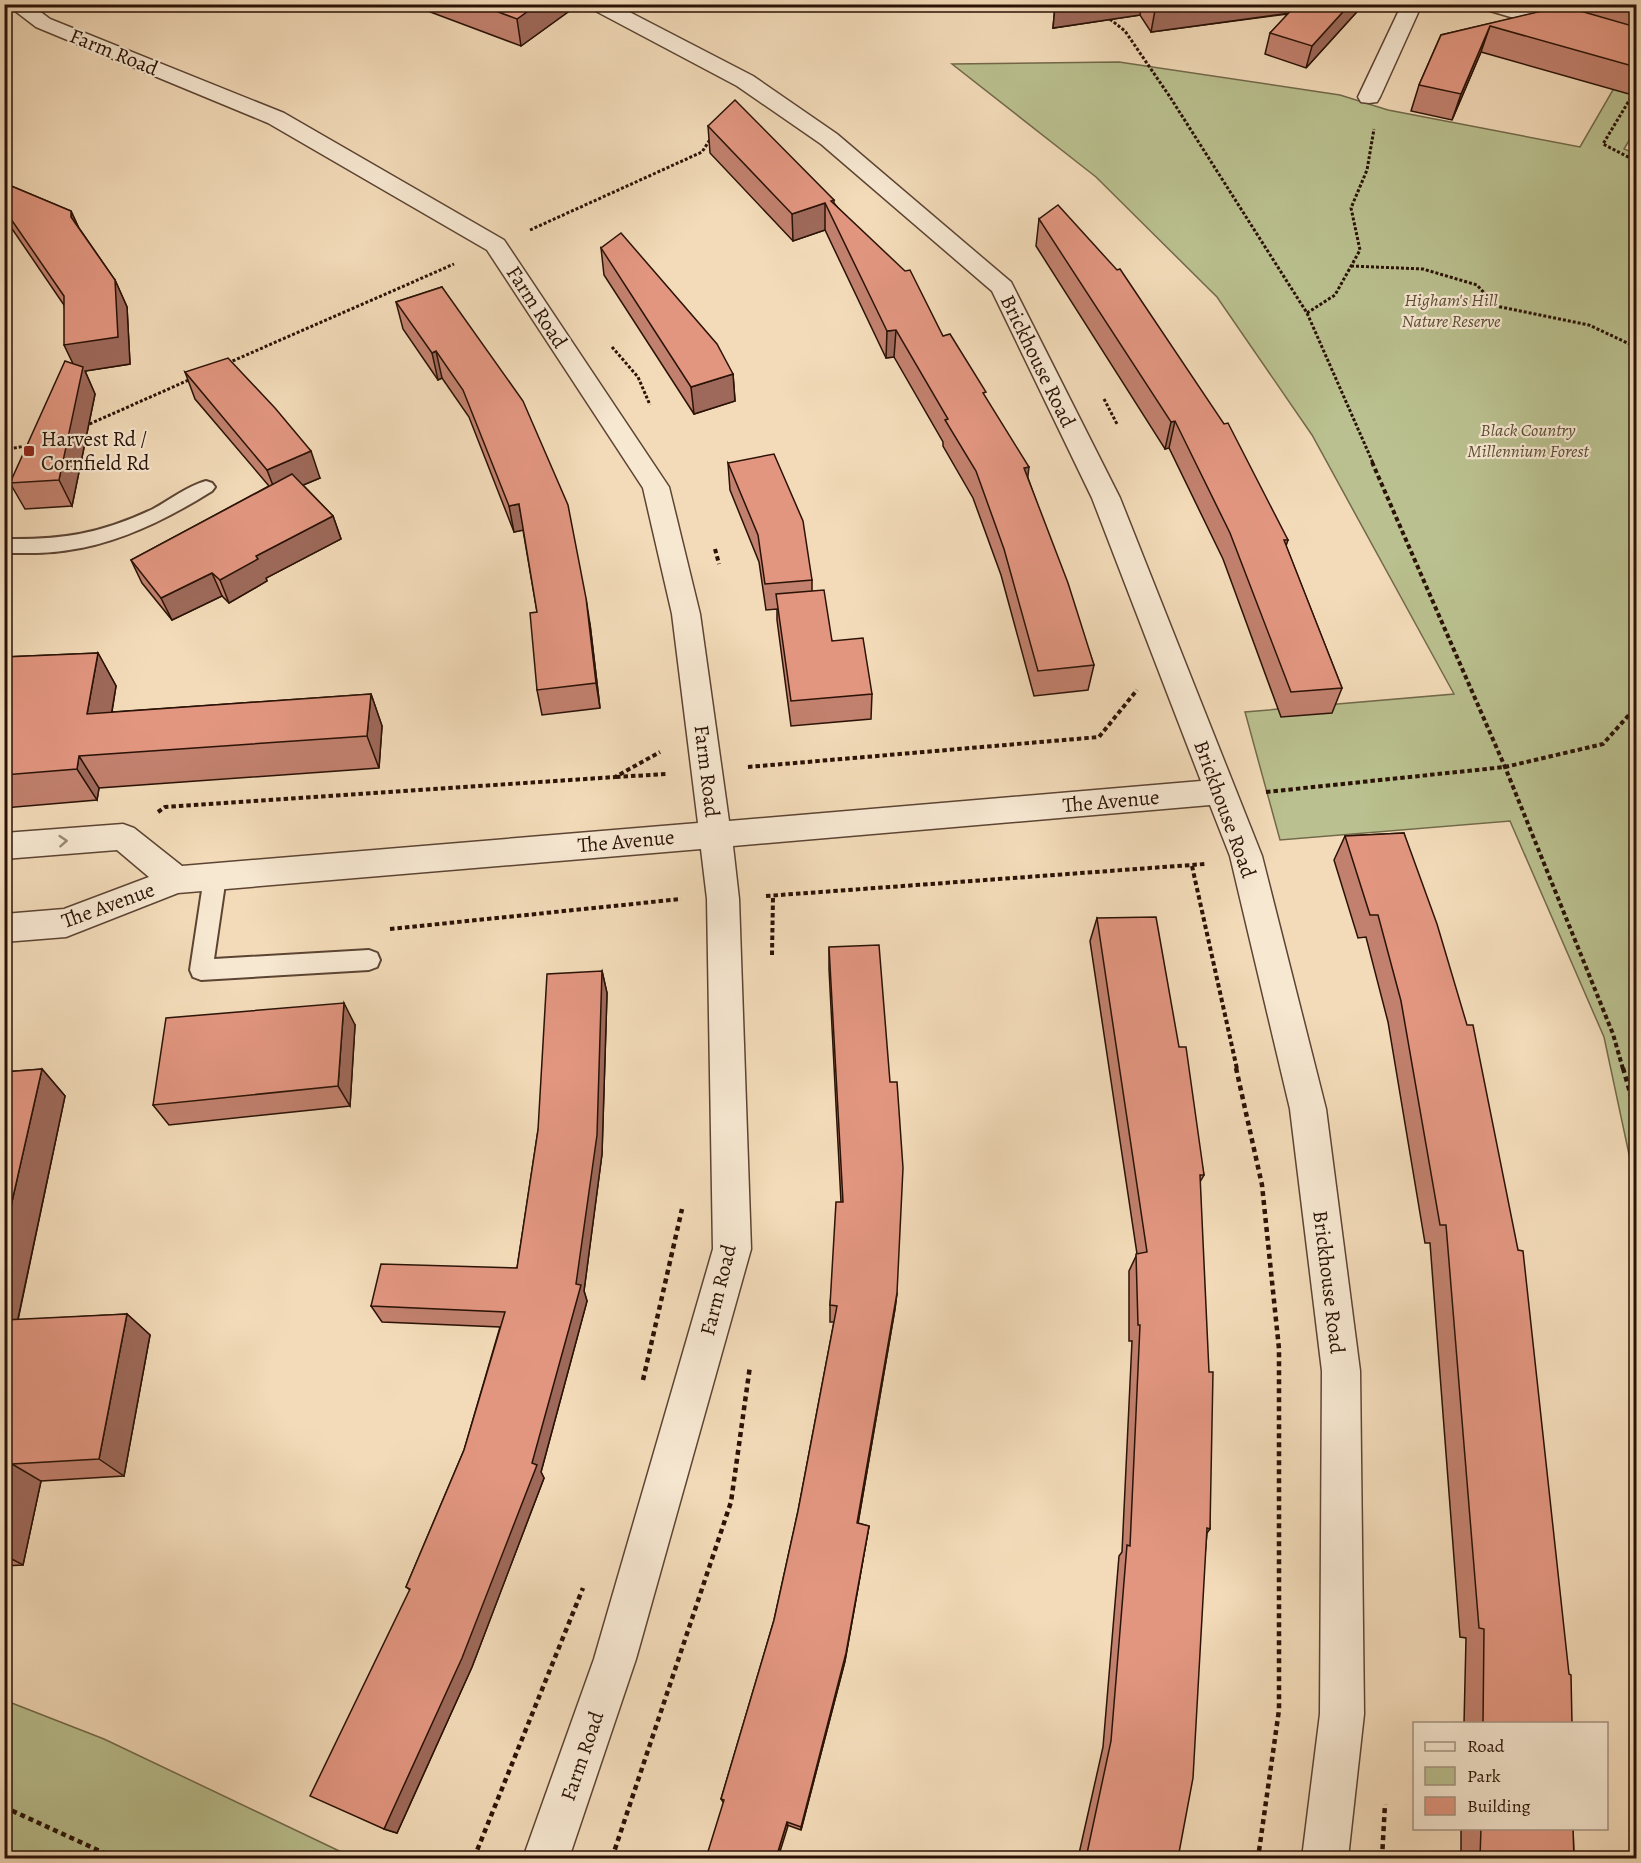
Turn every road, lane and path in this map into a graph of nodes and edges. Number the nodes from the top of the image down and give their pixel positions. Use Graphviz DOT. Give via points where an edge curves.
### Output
graph roads {
  1 [pos="16,4"];
  2 [pos="597,4"];
  3 [pos="1412,4"];
  4 [pos="1487,4"];
  5 [pos="1100,11"];
  6 [pos="1636,48"];
  7 [pos="745,81"];
  8 [pos="1636,89"];
  9 [pos="1369,97"];
  10 [pos="714,150"];
  11 [pos="702,152"];
  12 [pos="1636,161"];
  13 [pos="496,245"];
  14 [pos="1351,266"];
  15 [pos="1306,313"];
  16 [pos="1636,347"];
  17 [pos="219,367"];
  18 [pos="198,376"];
  19 [pos="78,429"];
  20 [pos="36,444"];
  21 [pos="4,450"];
  22 [pos="206,487"];
  23 [pos="4,546"];
  24 [pos="1142,683"];
  25 [pos="1636,707"];
  26 [pos="661,752"];
  27 [pos="1505,767"];
  28 [pos="743,768"];
  29 [pos="1220,792"];
  30 [pos="715,833"];
  31 [pos="123,837"];
  32 [pos="4,846"];
  33 [pos="1246,856"];
  34 [pos="1192,866"];
  35 [pos="215,877"];
  36 [pos="176,880"];
  37 [pos="723,898"];
  38 [pos="681,899"];
  39 [pos="681,911"];
  40 [pos="4,928"];
  41 [pos="383,930"];
  42 [pos="369,960"];
  43 [pos="1636,1113"];
  44 [pos="682,1206"];
  45 [pos="641,1388"];
  46 [pos="587,1577"];
  47 [pos="4,1807"];
  48 [pos="115,1858"];
  49 [pos="474,1858"];
  50 [pos="546,1858"];
  51 [pos="1258,1858"];
  52 [pos="1325,1858"];
  1 -- 13 [label="street, Farm Road" via="43,23 276,118"];
  2 -- 7 [label="street, Brickhouse Road"];
  3 -- 9 [label="street"];
  4 -- 6 [label="street"];
  5 -- 15 [label="path" via="1125,31 1151,68"];
  7 -- 11 [label="path"];
  7 -- 29 [label="street, Brickhouse Road" via="829,139 1002,287 1106,498"];
  8 -- 12 [label="path" via="1603,144"];
  9 -- 14 [label="path" via="1376,106 1372,151 1363,187 1351,208 1360,250"];
  10 -- 11 [label="path"];
  11 -- 13 [label="path"];
  13 -- 17 [label="path"];
  13 -- 30 [label="street, Farm Road" via="656,487 686,614"];
  14 -- 15 [label="path" via="1335,295"];
  14 -- 16 [label="path" via="1423,269 1477,285 1496,306 1589,325"];
  15 -- 27 [label="path"];
  18 -- 19 [label="path"];
  20 -- 21 [label="path"];
  22 -- 23 [label="lane" via="121,531 73,543"];
  24 -- 28 [label="path" via="1099,737"];
  25 -- 27 [label="path" via="1604,744"];
  26 -- 31 [label="path" via="615,777 165,807"];
  27 -- 29 [label="path" via="1255,793"];
  27 -- 43 [label="path" via="1613,1034"];
  29 -- 30 [label="street, The Avenue"];
  29 -- 33 [label="street, Brickhouse Road"];
  30 -- 35 [label="street, The Avenue"];
  30 -- 37 [label="street, Farm Road"];
  32 -- 31 [label="street, one-way"];
  31 -- 36 [label="street, The Avenue"];
  33 -- 34 [label="path"];
  33 -- 52 [label="street, Brickhouse Road" via="1308,1109 1341,1371 1342,1714"];
  34 -- 37 [label="path"];
  34 -- 51 [label="path" via="1262,1185 1279,1349 1279,1710"];
  35 -- 36 [label="street, The Avenue"];
  35 -- 42 [label="lane" via="201,970"];
  36 -- 40 [label="street, The Avenue" via="66,923"];
  37 -- 38 [label="path"];
  37 -- 50 [label="street, Farm Road" via="732,1250 615,1659"];
  38 -- 39 [label="path"];
  38 -- 41 [label="path"];
  44 -- 45 [label="path"];
  46 -- 49 [label="path"];
  47 -- 48 [label="path"];
}
